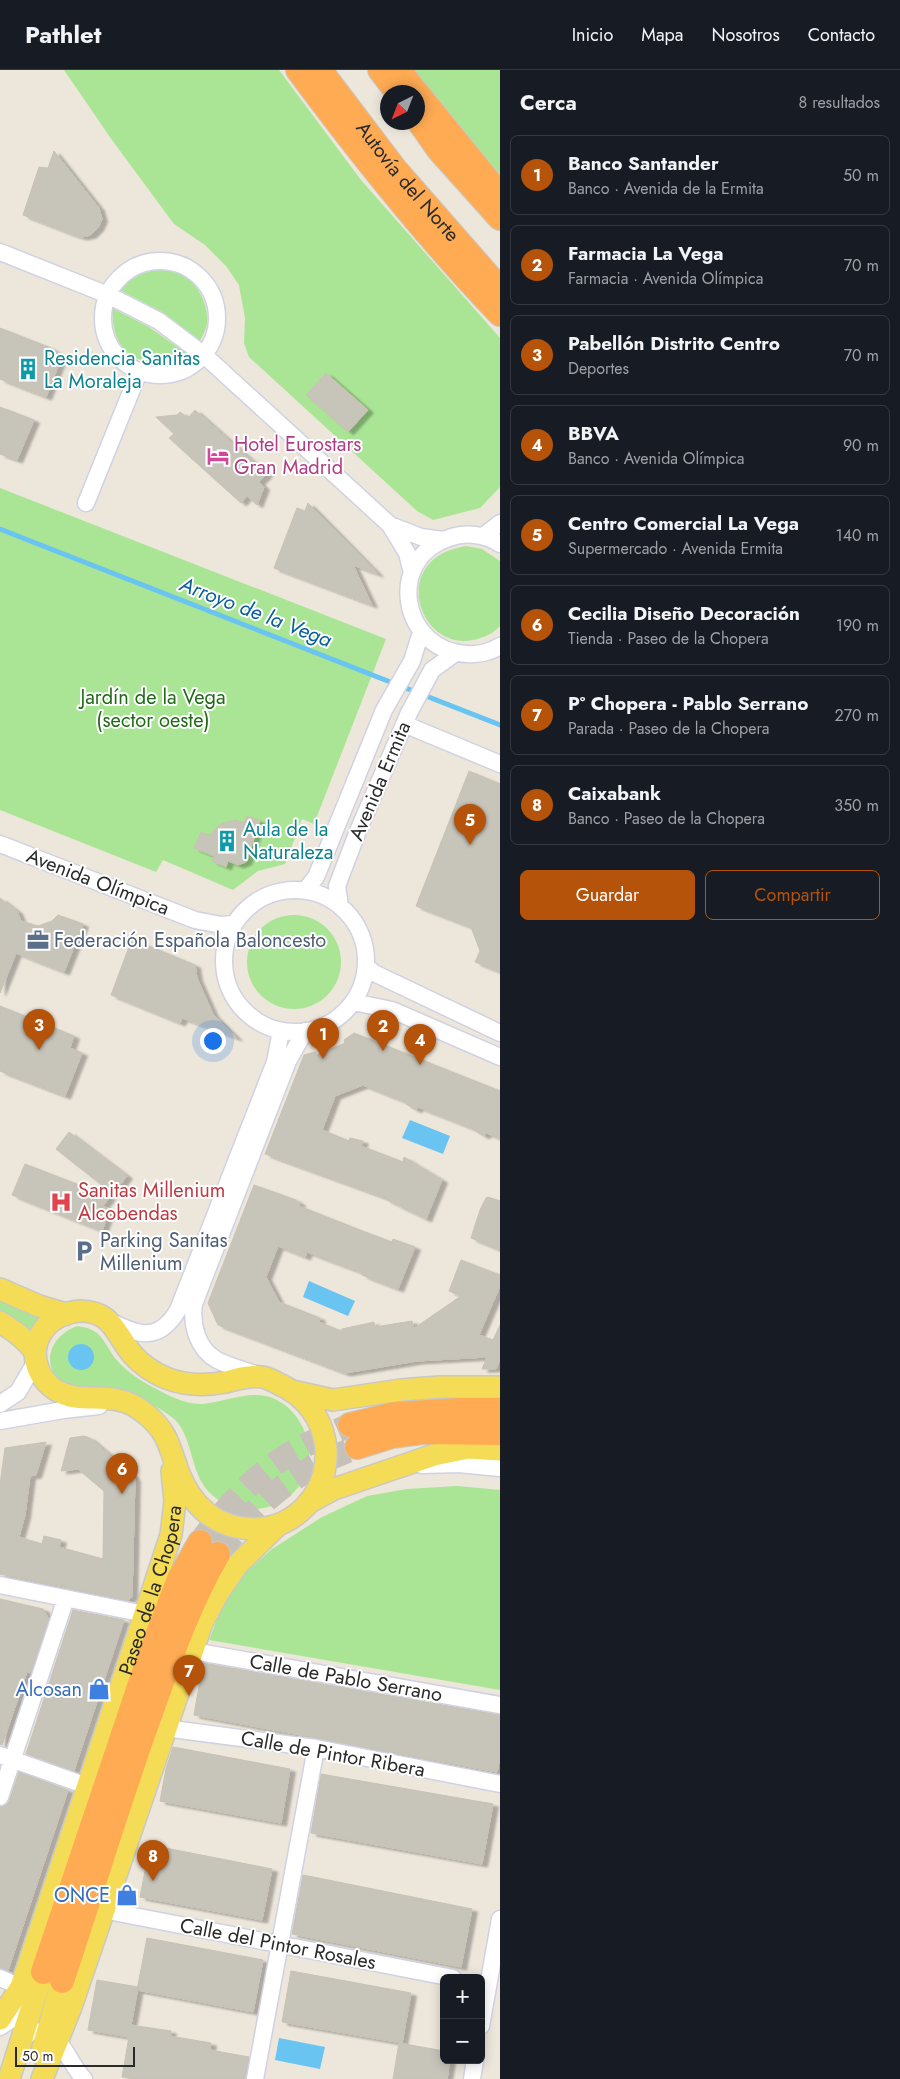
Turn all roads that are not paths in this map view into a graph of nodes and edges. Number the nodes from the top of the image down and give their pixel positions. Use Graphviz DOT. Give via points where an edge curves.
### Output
graph roads {
  1 [pos="298,70"];
  2 [pos="320,70"];
  3 [pos="380,70"];
  4 [pos="399,70"];
  5 [pos="392,85"];
  6 [pos="411,85"];
  7 [pos="425,103"];
  8 [pos="425,130"];
  9 [pos="500,195"];
  10 [pos="500,218"];
  11 [pos="0,252"];
  12 [pos="500,289"];
  13 [pos="108,295"];
  14 [pos="500,314"];
  15 [pos="204,355"];
  16 [pos="139,372"];
  17 [pos="86,504"];
  18 [pos="500,523"];
  19 [pos="390,526"];
  20 [pos="483,536"];
  21 [pos="442,540"];
  22 [pos="500,544"];
  23 [pos="412,573"];
  24 [pos="421,632"];
  25 [pos="499,648"];
  26 [pos="454,654"];
  27 [pos="407,718"];
  28 [pos="500,764"];
  29 [pos="0,844"];
  30 [pos="303,890"];
  31 [pos="340,906"];
  32 [pos="195,920"];
  33 [pos="233,924"];
  34 [pos="224,948"];
  35 [pos="366,966"];
  36 [pos="353,1002"];
  37 [pos="281,1031"];
  38 [pos="305,1032"];
  39 [pos="500,1033"];
  40 [pos="500,1057"];
  41 [pos="0,1289"];
  42 [pos="66,1314"];
  43 [pos="110,1321"];
  44 [pos="0,1322"];
  45 [pos="35,1357"];
  46 [pos="263,1377"];
  47 [pos="500,1387"];
  48 [pos="292,1391"];
  49 [pos="0,1404"];
  50 [pos="500,1410"];
  51 [pos="148,1416"];
  52 [pos="0,1420"];
  53 [pos="500,1433"];
  54 [pos="171,1446"];
  55 [pos="500,1450"];
  56 [pos="500,1468"];
  57 [pos="395,1469"];
  58 [pos="308,1503"];
  59 [pos="276,1527"];
  60 [pos="209,1548"];
  61 [pos="0,1585"];
  62 [pos="66,1598"];
  63 [pos="144,1614"];
  64 [pos="193,1651"];
  65 [pos="500,1705"];
  66 [pos="165,1728"];
  67 [pos="316,1748"];
  68 [pos="6,1757"];
  69 [pos="500,1784"];
  70 [pos="87,1786"];
  71 [pos="0,1797"];
  72 [pos="103,1910"];
  73 [pos="500,1919"];
  74 [pos="279,1944"];
  75 [pos="440,1975"];
  76 [pos="0,1978"];
  77 [pos="485,1984"];
  78 [pos="44,1987"];
  79 [pos="0,2019"];
  80 [pos="0,2028"];
  81 [pos="52,2033"];
  82 [pos="21,2041"];
  83 [pos="474,2064"];
  84 [pos="71,2071"];
  85 [pos="9,2079"];
  86 [pos="35,2079"];
  87 [pos="42,2079"];
  88 [pos="84,2079"];
  89 [pos="255,2079"];
  90 [pos="472,2079"];
  1 -- 14 [label="highway" via="391,191"];
  2 -- 12 [label="highway, Autovía del Norte" via="394,169"];
  3 -- 5 [label="highway"];
  4 -- 6 [label="highway"];
  7 -- 9 [label="highway"];
  8 -- 10 [label="highway"];
  11 -- 13 [label="street"];
  13 -- 15 [label="street" via="159,321"];
  13 -- 15 [label="street" via="114,283 126,272 154,260 183,266 195,273 206,283 217,311 213,341"];
  13 -- 16 [label="street" via="103,309 103,326 108,342 121,360"];
  15 -- 16 [label="street" via="187,369 171,375"];
  15 -- 19 [label="street"];
  16 -- 17 [label="street"];
  18 -- 20 [label="street"];
  19 -- 21 [label="street" via="421,537"];
  19 -- 23 [label="street" via="407,553"];
  20 -- 21 [label="street" via="456,535"];
  20 -- 22 [label="street"];
  21 -- 23 [label="street" via="424,553"];
  23 -- 24 [label="street" via="408,604"];
  24 -- 26 [label="street"];
  24 -- 30 [label="street, Avenida Ermita" via="412,661 384,710 316,876"];
  25 -- 26 [label="street" via="476,655"];
  26 -- 27 [label="street, Avenida Ermita" via="432,670"];
  27 -- 28 [label="street"];
  27 -- 31 [label="street, Avenida Ermita" via="337,886"];
  29 -- 32 [label="street, Avenida Olímpica"];
  30 -- 31 [label="street" via="322,895"];
  30 -- 33 [label="street" via="276,892 251,904"];
  31 -- 35 [label="street" via="356,924 364,945"];
  32 -- 33 [label="street, Avenida Olímpica"];
  32 -- 34 [label="street, Avenida Olímpica"];
  33 -- 34 [label="street"];
  34 -- 37 [label="street" via="224,976 236,1001 256,1021"];
  35 -- 36 [label="street" via="362,985"];
  35 -- 39 [label="street" via="374,973"];
  36 -- 38 [label="street" via="340,1016"];
  36 -- 40 [label="street" via="392,1010"];
  37 -- 38 [label="street"];
  37 -- 43 [label="street" via="275,1062 178,1310 166,1326 150,1334"];
  38 -- 46 [label="street" via="288,1061 194,1304 192,1318 197,1336 212,1356"];
  41 -- 42 [label="main road"];
  42 -- 43 [label="main road" via="90,1311"];
  42 -- 45 [label="main road" via="43,1330"];
  43 -- 46 [label="main road" via="138,1360 165,1378 203,1385"];
  44 -- 45 [label="main road" via="29,1343"];
  45 -- 49 [label="street" via="18,1392"];
  45 -- 51 [label="main road" via="44,1379 60,1393 79,1398 118,1400"];
  46 -- 48 [label="main road"];
  47 -- 48 [label="main road" via="430,1388 334,1400"];
  48 -- 58 [label="main road" via="316,1417 327,1442 324,1473"];
  50 -- 53 [label="highway" via="394,1414 353,1436 422,1432"];
  51 -- 52 [label="street" via="135,1410 101,1406"];
  51 -- 54 [label="main road"];
  54 -- 59 [label="main road" via="188,1492 207,1514 231,1526 250,1529"];
  54 -- 63 [label="main road, Paseo de la Chopera" via="175,1515"];
  55 -- 57 [label="main road" via="468,1448 434,1455"];
  56 -- 57 [label="street" via="431,1464"];
  57 -- 58 [label="main road" via="334,1489"];
  58 -- 59 [label="main road, Paseo de la Chopera"];
  59 -- 64 [label="main road, Paseo de la Chopera" via="238,1565 218,1593 202,1623"];
  60 -- 78 [label="highway" via="179,1579 150,1654"];
  61 -- 62 [label="street"];
  62 -- 63 [label="street"];
  62 -- 68 [label="street"];
  63 -- 70 [label="main road, Paseo de la Chopera"];
  64 -- 65 [label="street, Calle de Pablo Serrano"];
  64 -- 66 [label="main road, Paseo de la Chopera"];
  66 -- 67 [label="street, Calle de Pintor Ribera"];
  66 -- 72 [label="main road, Paseo de la Chopera"];
  67 -- 69 [label="street, Calle de Pintor Ribera"];
  67 -- 74 [label="street"];
  68 -- 70 [label="street"];
  68 -- 71 [label="street"];
  70 -- 78 [label="main road, Paseo de la Chopera"];
  72 -- 74 [label="street, Calle del Pintor Rosales"];
  72 -- 81 [label="main road, Paseo de la Chopera"];
  73 -- 77 [label="street"];
  74 -- 75 [label="street, Calle del Pintor Rosales"];
  74 -- 89 [label="street"];
  76 -- 78 [label="street"];
  78 -- 79 [label="main road"];
  78 -- 80 [label="street" via="20,2014"];
  78 -- 81 [label="main road, Paseo de la Chopera"];
  78 -- 82 [label="main road, Paseo de la Chopera"];
  81 -- 82 [label="street" via="30,2032"];
  81 -- 84 [label="street"];
  81 -- 86 [label="main road, Paseo de la Chopera"];
  81 -- 87 [label="main road, Paseo de la Chopera"];
  82 -- 85 [label="main road, Paseo de la Chopera"];
  83 -- 90 [label="street"];
  84 -- 88 [label="street"];
}
